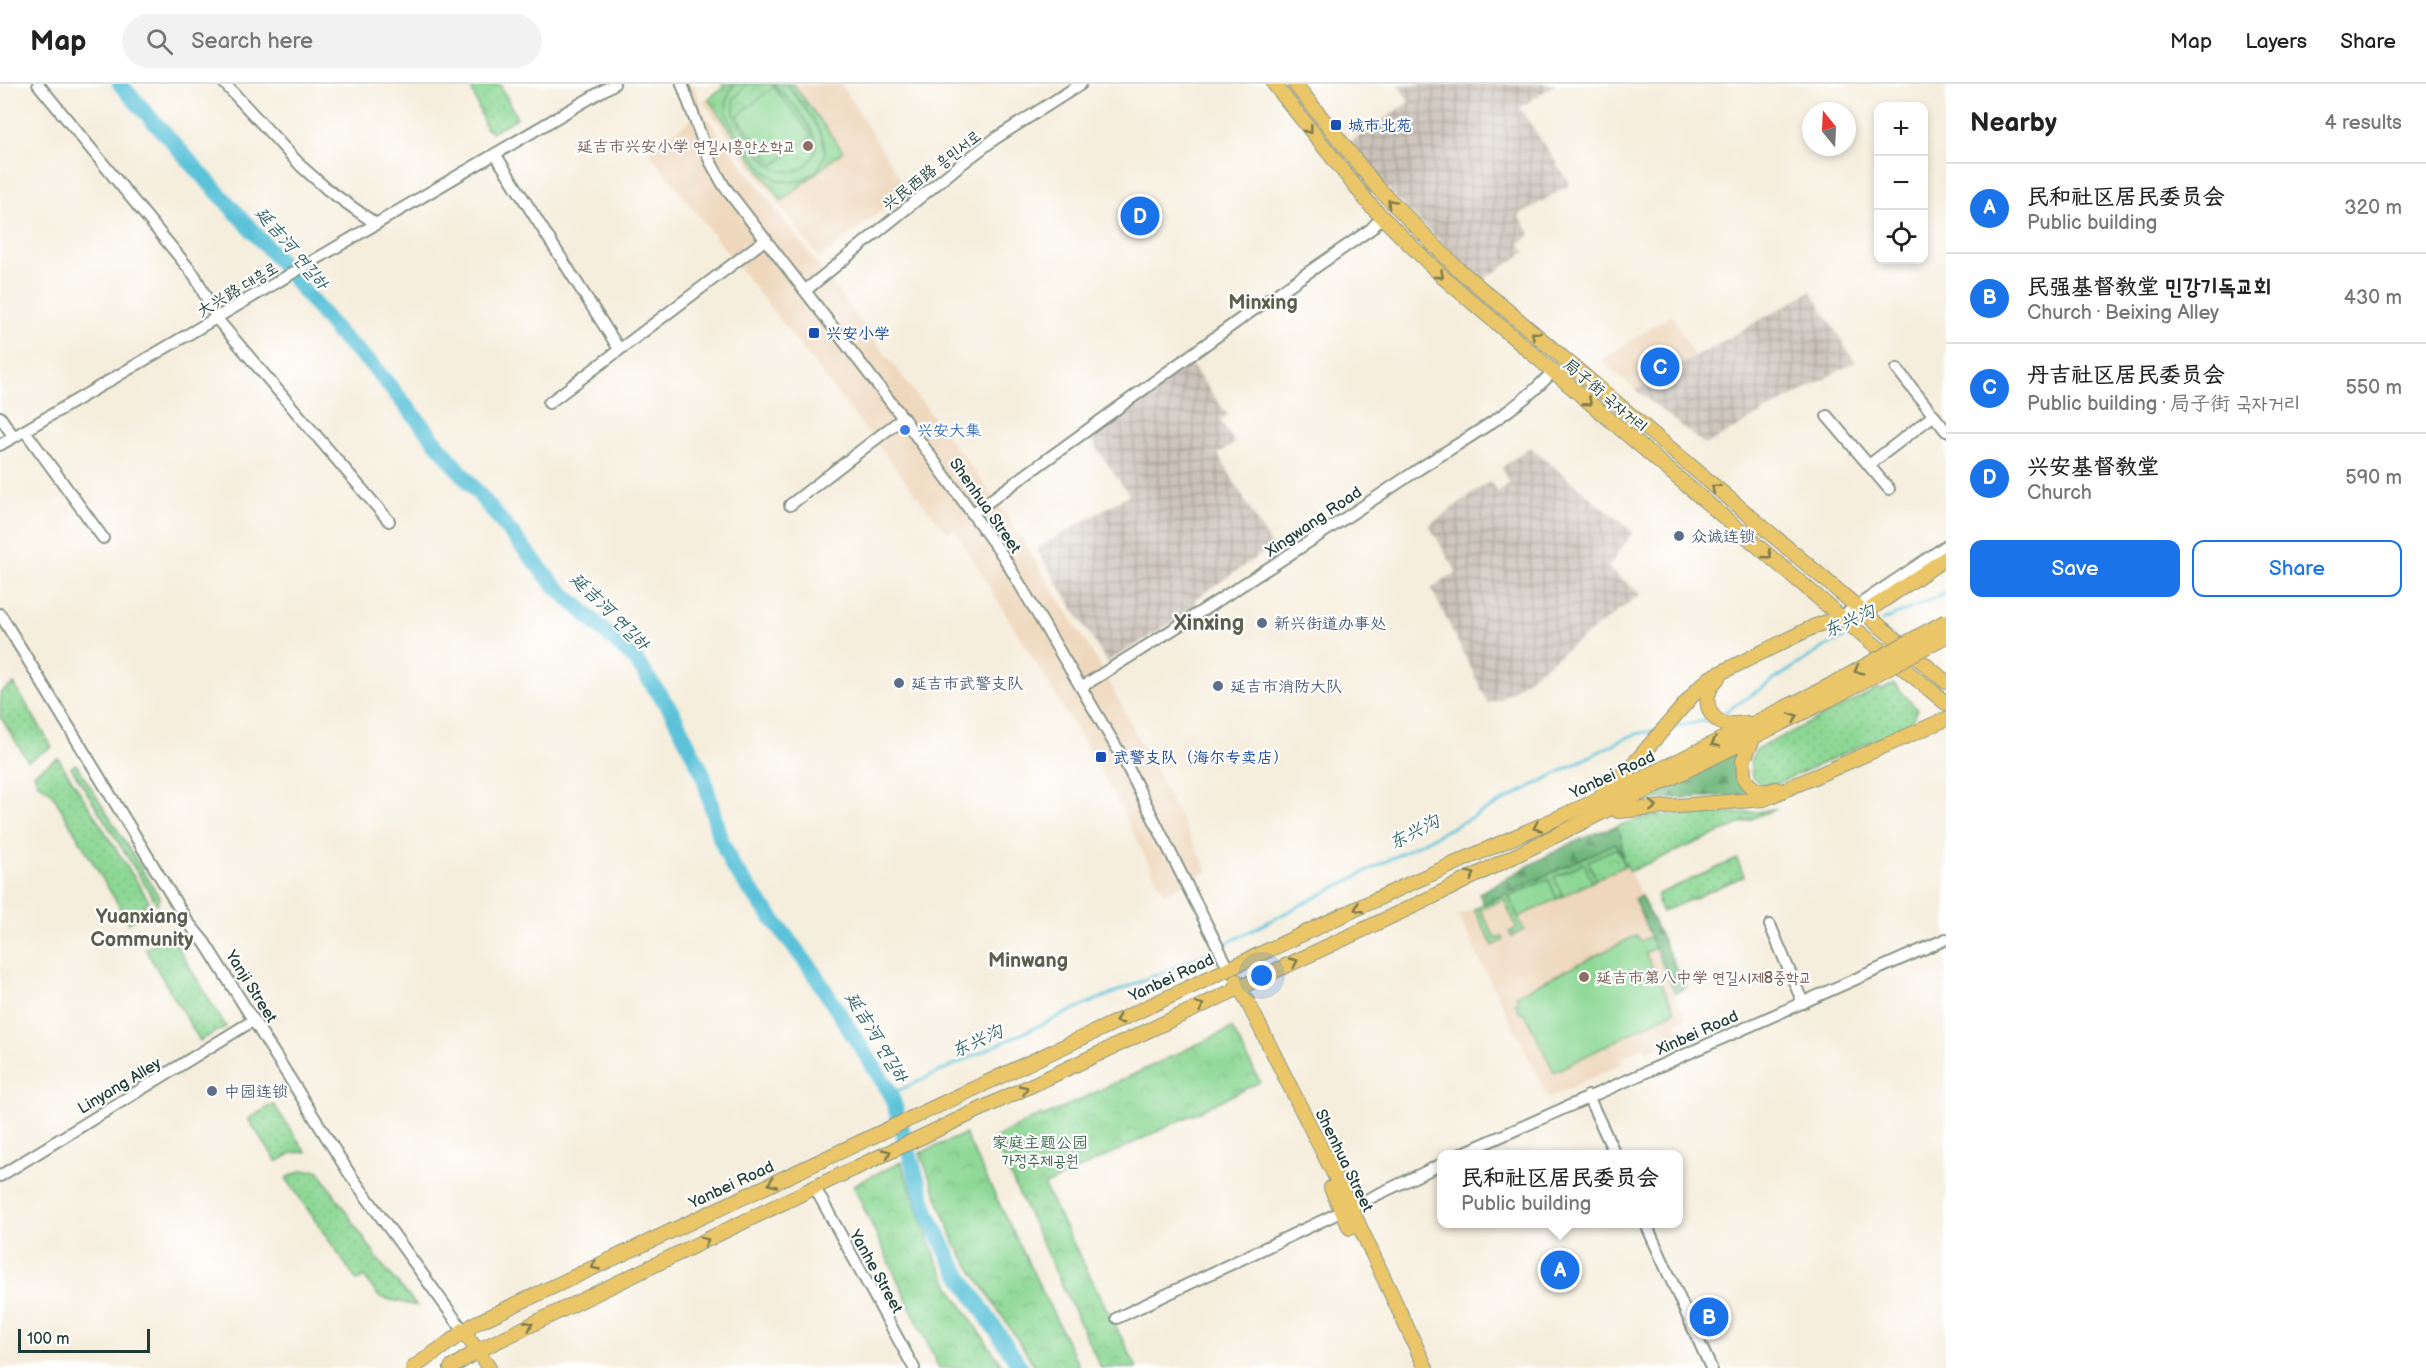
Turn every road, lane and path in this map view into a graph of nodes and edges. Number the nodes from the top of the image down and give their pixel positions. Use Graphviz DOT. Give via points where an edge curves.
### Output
graph roads {
  1 [pos="39,84"];
  2 [pos="225,84"];
  3 [pos="614,84"];
  4 [pos="682,84"];
  5 [pos="1081,84"];
  6 [pos="1274,84"];
  7 [pos="1295,84"];
  8 [pos="495,154"];
  9 [pos="1382,217"];
  10 [pos="376,224"];
  11 [pos="766,239"];
  12 [pos="807,290"];
  13 [pos="221,316"];
  14 [pos="620,349"];
  15 [pos="1897,369"];
  16 [pos="1553,371"];
  17 [pos="549,403"];
  18 [pos="1934,415"];
  19 [pos="1827,416"];
  20 [pos="0,417"];
  21 [pos="903,418"];
  22 [pos="25,431"];
  23 [pos="1946,431"];
  24 [pos="14,437"];
  25 [pos="0,445"];
  26 [pos="1869,465"];
  27 [pos="1889,489"];
  28 [pos="790,505"];
  29 [pos="973,513"];
  30 [pos="389,521"];
  31 [pos="103,538"];
  32 [pos="1946,546"];
  33 [pos="1946,558"];
  34 [pos="1862,613"];
  35 [pos="0,614"];
  36 [pos="1844,620"];
  37 [pos="1946,621"];
  38 [pos="1946,636"];
  39 [pos="1946,682"];
  40 [pos="1083,686"];
  41 [pos="1830,692"];
  42 [pos="1946,703"];
  43 [pos="1768,717"];
  44 [pos="1946,717"];
  45 [pos="1755,736"];
  46 [pos="1592,809"];
  47 [pos="1770,925"];
  48 [pos="1946,939"];
  49 [pos="1229,969"];
  50 [pos="1238,988"];
  51 [pos="1803,1003"];
  52 [pos="254,1020"];
  53 [pos="1588,1096"];
  54 [pos="1472,1150"];
  55 [pos="1613,1150"];
  56 [pos="1437,1166"];
  57 [pos="0,1176"];
  58 [pos="815,1188"];
  59 [pos="1346,1208"];
  60 [pos="1648,1228"];
  61 [pos="1117,1318"];
  62 [pos="462,1330"];
  63 [pos="477,1351"];
  64 [pos="413,1368"];
  65 [pos="451,1368"];
  66 [pos="489,1368"];
  67 [pos="914,1368"];
  68 [pos="1416,1368"];
  69 [pos="1426,1368"];
  70 [pos="1711,1368"];
  1 -- 13 [label="street" via="195,276"];
  2 -- 10 [label="street" via="302,167"];
  3 -- 8 [label="street, 大兴路 대흥로"];
  4 -- 11 [label="street, Shenhua Street" via="717,175"];
  5 -- 12 [label="street, 兴民西路 흥민서로" via="946,175"];
  6 -- 9 [label="main road, 局子街 국자거리, one-way"];
  34 -- 7 [label="main road, 局子街 국자거리, one-way" via="1457,268 1377,187"];
  8 -- 10 [label="street, 大兴路 대흥로"];
  8 -- 14 [label="street"];
  9 -- 16 [label="main road, 局子街 국자거리, one-way" via="1445,279"];
  9 -- 29 [label="street" via="1371,230 1242,318"];
  10 -- 13 [label="street, 大兴路 대흥로"];
  11 -- 12 [label="street, Shenhua Street"];
  11 -- 14 [label="street"];
  12 -- 21 [label="street, Shenhua Street"];
  13 -- 22 [label="street, 大兴路 대흥로"];
  13 -- 30 [label="street"];
  14 -- 17 [label="street"];
  15 -- 18 [label="street"];
  16 -- 36 [label="main road, 局子街 국자거리, one-way"];
  16 -- 40 [label="street, Xingwang Road" via="1524,398 1254,579"];
  18 -- 23 [label="street"];
  18 -- 26 [label="street"];
  19 -- 26 [label="street"];
  20 -- 24 [label="street"];
  21 -- 28 [label="street"];
  21 -- 29 [label="street, Shenhua Street"];
  22 -- 24 [label="street, 大兴路 대흥로"];
  22 -- 31 [label="street"];
  24 -- 25 [label="street, 大兴路 대흥로"];
  26 -- 27 [label="street"];
  29 -- 40 [label="street, Shenhua Street"];
  32 -- 34 [label="street"];
  33 -- 34 [label="main road"];
  34 -- 36 [label="street"];
  34 -- 39 [label="main road, 局子街 국자거리"];
  35 -- 52 [label="street, Yanji Street" via="187,921"];
  36 -- 42 [label="main road, 局子街 국자거리"];
  36 -- 43 [label="main road" via="1718,678 1710,687 1706,699 1712,716 1726,725"];
  36 -- 46 [label="main road" via="1815,626 1710,678"];
  37 -- 41 [label="main road, Yanbei Road, one-way, bridge"];
  38 -- 41 [label="main road, Yanbei Road, bridge"];
  40 -- 49 [label="street, Shenhua Street" via="1125,760"];
  41 -- 43 [label="main road, Yanbei Road"];
  45 -- 41 [label="main road, Yanbei Road, one-way"];
  43 -- 46 [label="main road, Yanbei Road, one-way"];
  44 -- 45 [label="main road" via="1763,792 1751,787 1743,774 1743,760"];
  46 -- 44 [label="main road, one-way" via="1764,799"];
  45 -- 46 [label="main road, Yanbei Road"];
  46 -- 49 [label="main road, Yanbei Road, one-way"];
  50 -- 46 [label="main road, Yanbei Road, one-way" via="1419,903"];
  47 -- 51 [label="street"];
  48 -- 51 [label="street, Xinbei Road"];
  49 -- 50 [label="main road, Shenhua Street"];
  49 -- 62 [label="main road, Yanbei Road, one-way"];
  58 -- 50 [label="main road, Yanbei Road, one-way"];
  50 -- 59 [label="main road, Shenhua Street"];
  51 -- 53 [label="street, Xinbei Road"];
  52 -- 57 [label="street, Linyang Alley"];
  52 -- 62 [label="street, Yanji Street" via="349,1173"];
  53 -- 54 [label="street, Xinbei Road"];
  53 -- 55 [label="street"];
  56 -- 59 [label="street"];
  63 -- 58 [label="main road, Yanbei Road, one-way"];
  58 -- 67 [label="street, Yanhe Street"];
  59 -- 61 [label="street"];
  59 -- 68 [label="main road, Shenhua Street"];
  59 -- 69 [label="main road, Shenhua Street"];
  60 -- 70 [label="street"];
  62 -- 63 [label="main road, Yanji Street"];
  62 -- 64 [label="main road, Yanbei Road"];
  63 -- 65 [label="main road, Yanbei Road"];
  63 -- 66 [label="main road, Yanji Street"];
}
